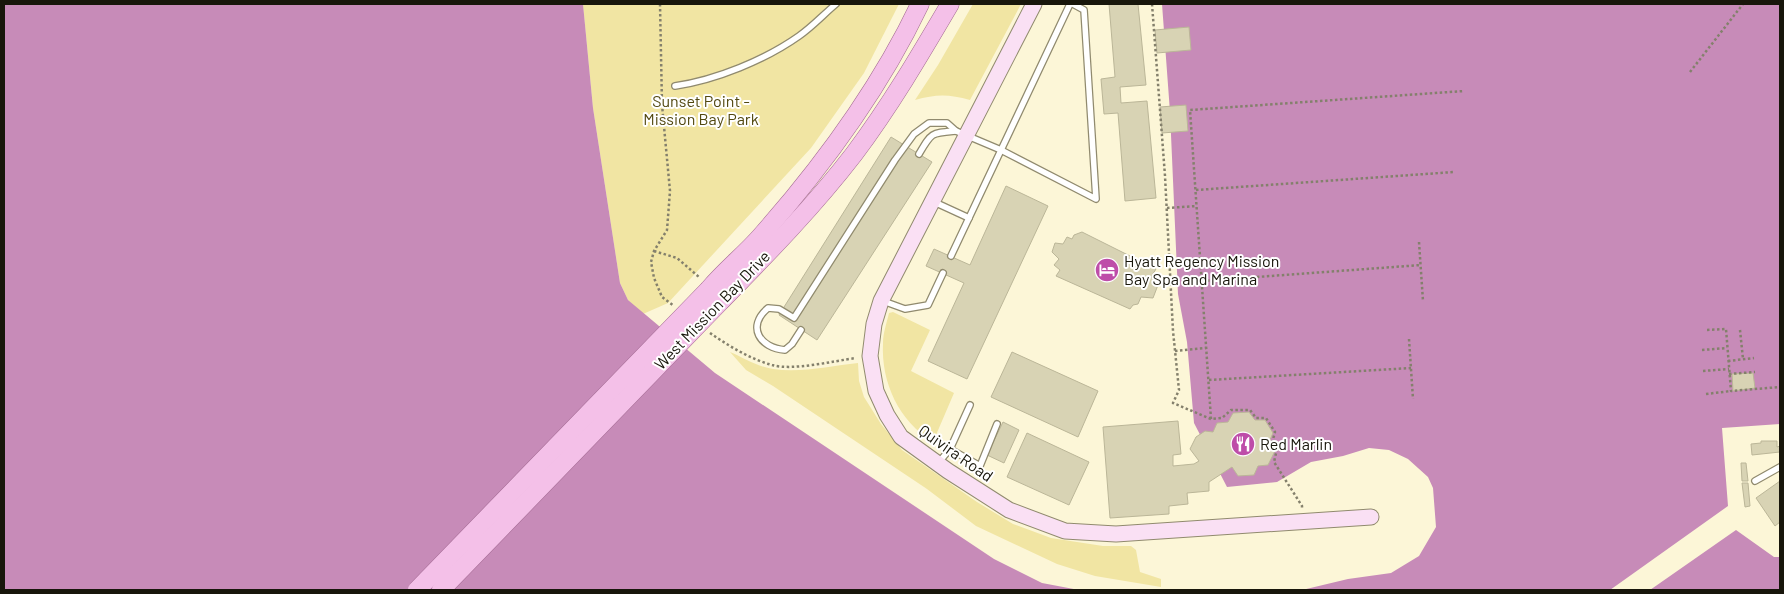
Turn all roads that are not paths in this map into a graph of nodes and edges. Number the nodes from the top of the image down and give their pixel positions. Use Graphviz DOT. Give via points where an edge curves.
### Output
graph roads {
  1 [pos="836,4"];
  2 [pos="920,4"];
  3 [pos="950,4"];
  4 [pos="1034,4"];
  5 [pos="1071,4"];
  6 [pos="675,86"];
  7 [pos="961,133"];
  8 [pos="1001,150"];
  9 [pos="919,154"];
  10 [pos="932,201"];
  11 [pos="969,218"];
  12 [pos="950,256"];
  13 [pos="943,273"];
  14 [pos="711,290"];
  15 [pos="881,301"];
  16 [pos="801,330"];
  17 [pos="970,405"];
  18 [pos="997,424"];
  19 [pos="950,449"];
  20 [pos="938,464"];
  21 [pos="1780,467"];
  22 [pos="1755,481"];
  23 [pos="1371,517"];
  24 [pos="418,590"];
  25 [pos="441,590"];
  1 -- 6 [label="lane" via="799,36 760,59 694,83"];
  2 -- 14 [label="main road, West Mission Bay Drive" via="883,70 826,156 759,238"];
  3 -- 14 [label="main road, West Mission Bay Drive" via="888,106 818,198"];
  4 -- 7 [label="street, Quivira Road"];
  5 -- 8 [label="lane"];
  5 -- 8 [label="lane" via="1084,10 1096,200"];
  7 -- 8 [label="lane"];
  7 -- 9 [label="lane" via="933,133"];
  7 -- 10 [label="street, Quivira Road"];
  7 -- 16 [label="lane" via="947,122 929,123 914,134 794,318 779,309 768,308 760,315 757,324 758,336 775,349 785,350"];
  8 -- 11 [label="lane"];
  10 -- 11 [label="lane"];
  10 -- 15 [label="street, Quivira Road"];
  11 -- 12 [label="lane"];
  13 -- 15 [label="lane" via="928,305 905,309"];
  14 -- 24 [label="main road, West Mission Bay Drive, bridge"];
  14 -- 25 [label="main road, West Mission Bay Drive, bridge"];
  15 -- 20 [label="street, Quivira Road" via="870,356 876,391 902,437"];
  17 -- 19 [label="lane"];
  18 -- 19 [label="lane" via="980,466"];
  19 -- 20 [label="lane"];
  20 -- 23 [label="street, Quivira Road" via="1009,510 1065,531 1116,534"];
  21 -- 22 [label="lane"];
}
